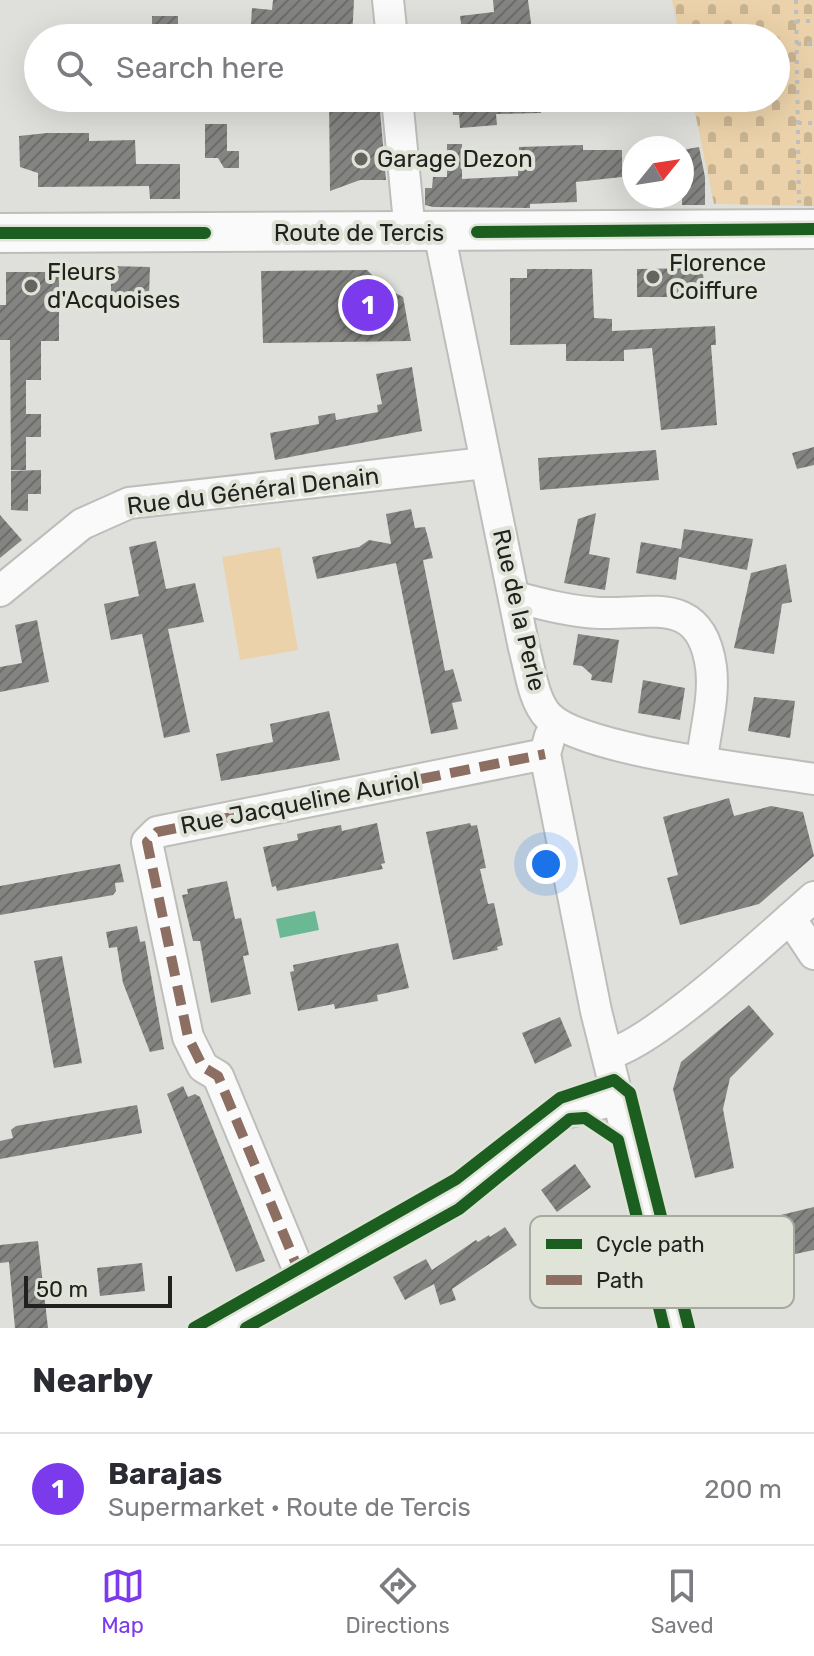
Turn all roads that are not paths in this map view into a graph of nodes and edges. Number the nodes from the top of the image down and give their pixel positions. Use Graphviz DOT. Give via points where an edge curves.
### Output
graph roads {
  1 [pos="388,0"];
  2 [pos="391,24"];
  3 [pos="400,112"];
  4 [pos="807,229"];
  5 [pos="0,233"];
  6 [pos="425,233"];
  7 [pos="485,463"];
  8 [pos="0,591"];
  9 [pos="515,597"];
  10 [pos="557,724"];
  11 [pos="545,754"];
  12 [pos="702,760"];
  13 [pos="814,779"];
  14 [pos="814,897"];
  15 [pos="790,918"];
  16 [pos="814,954"];
  17 [pos="607,1054"];
  18 [pos="618,1099"];
  19 [pos="647,1216"];
  20 [pos="304,1283"];
  21 [pos="670,1308"];
  22 [pos="223,1328"];
  23 [pos="675,1328"];
  1 -- 2 [label="street"];
  3 -- 6 [label="street, Rue de la Perle"];
  4 -- 6 [label="main road, Route de Tercis"];
  5 -- 6 [label="main road, Route de Tercis"];
  6 -- 7 [label="street, Rue de la Perle"];
  7 -- 8 [label="street, Rue du Général Denain" via="129,503 82,524"];
  7 -- 9 [label="street, Rue de la Perle"];
  9 -- 10 [label="street, Rue de la Perle" via="536,693"];
  9 -- 12 [label="street" via="601,613 667,610 690,623 712,668"];
  10 -- 11 [label="street"];
  10 -- 12 [label="street" via="584,737"];
  11 -- 17 [label="street"];
  11 -- 20 [label="street, Rue Jacqueline Auriol" via="157,832 147,842 188,1037 203,1067 218,1076"];
  12 -- 13 [label="street"];
  14 -- 15 [label="street"];
  15 -- 16 [label="street"];
  15 -- 17 [label="street" via="668,1020"];
  17 -- 18 [label="street"];
  18 -- 19 [label="street"];
  18 -- 20 [label="street" via="562,1114 472,1187"];
  20 -- 22 [label="street"];
  21 -- 23 [label="street"];
}
